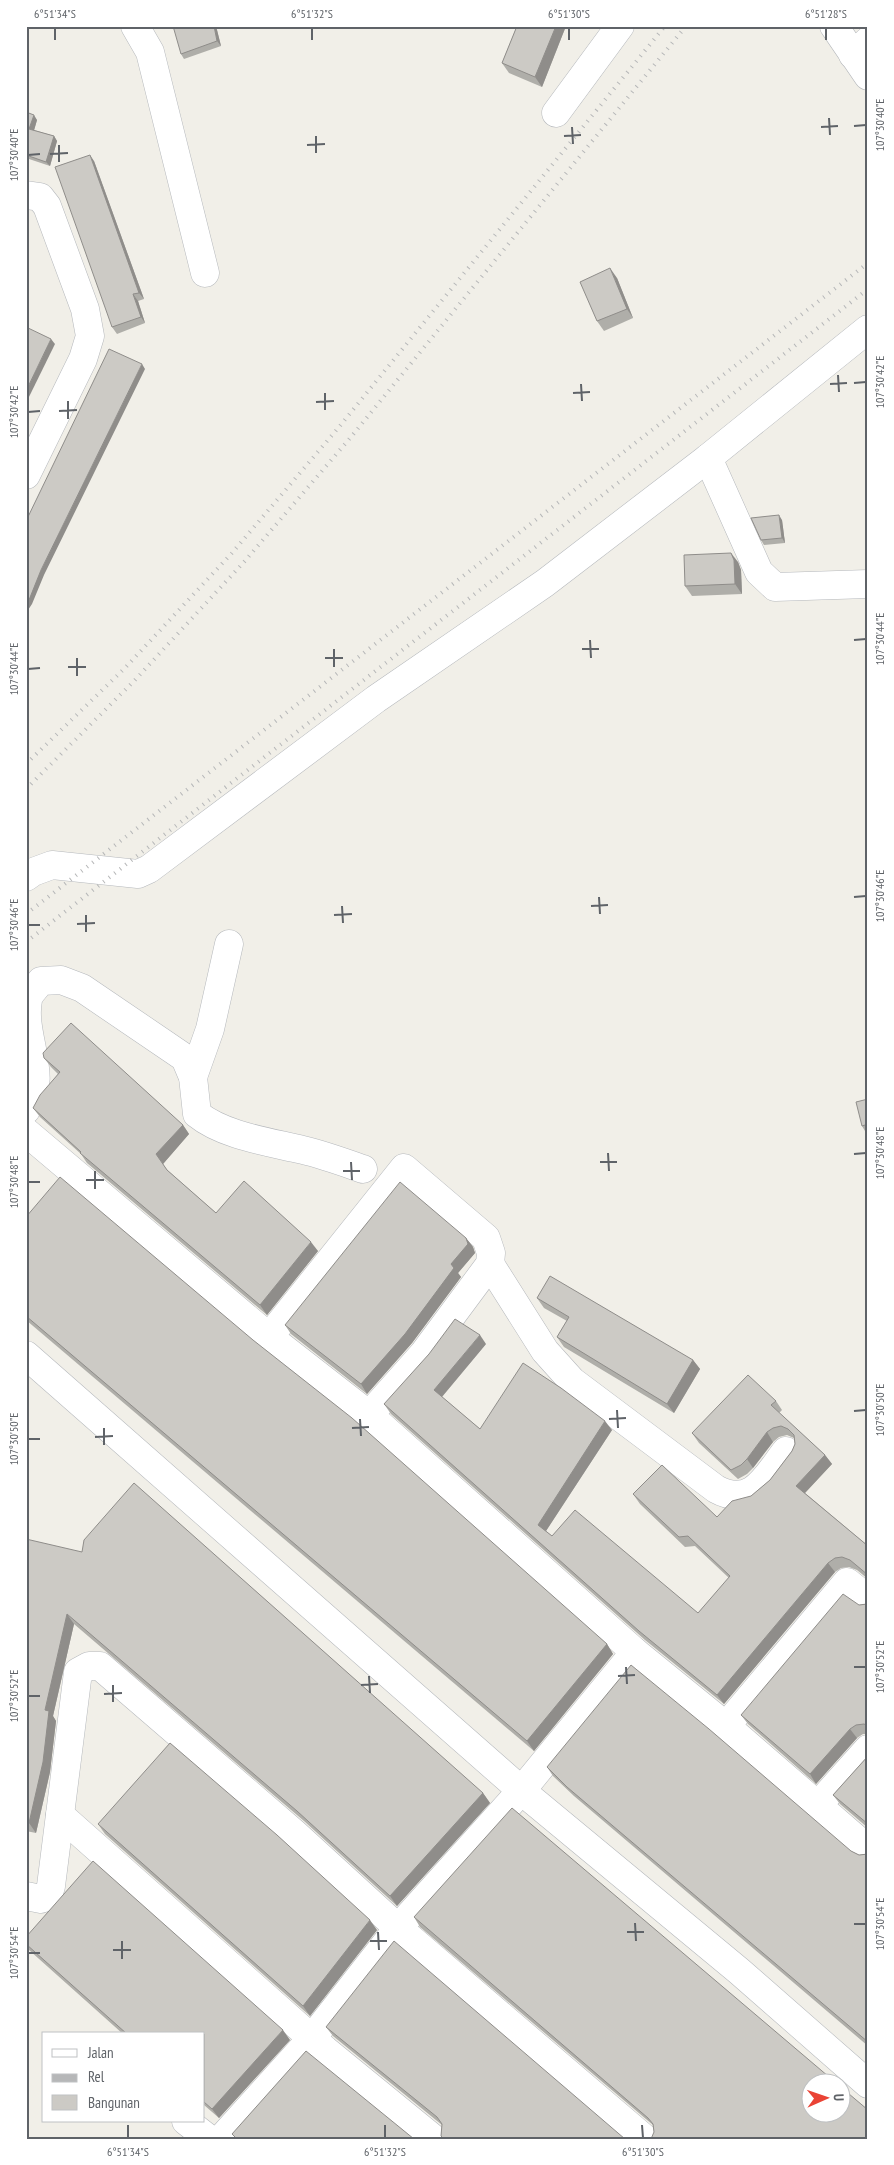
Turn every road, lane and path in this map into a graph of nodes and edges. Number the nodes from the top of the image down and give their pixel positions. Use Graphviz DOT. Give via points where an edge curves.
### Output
graph roads {
  1 [pos="135,26"];
  2 [pos="620,26"];
  3 [pos="834,26"];
  4 [pos="863,57"];
  5 [pos="556,113"];
  6 [pos="26,195"];
  7 [pos="205,273"];
  8 [pos="868,329"];
  9 [pos="708,458"];
  10 [pos="26,475"];
  11 [pos="868,584"];
  12 [pos="26,877"];
  13 [pos="229,944"];
  14 [pos="193,1077"];
  15 [pos="26,1110"];
  16 [pos="26,1132"];
  17 [pos="363,1169"];
  18 [pos="490,1264"];
  19 [pos="269,1337"];
  20 [pos="26,1355"];
  21 [pos="370,1415"];
  22 [pos="786,1451"];
  23 [pos="868,1599"];
  24 [pos="636,1652"];
  25 [pos="726,1726"];
  26 [pos="868,1749"];
  27 [pos="521,1791"];
  28 [pos="818,1805"];
  29 [pos="60,1815"];
  30 [pos="868,1849"];
  31 [pos="26,1896"];
  32 [pos="398,1928"];
  33 [pos="312,2038"];
  34 [pos="868,2084"];
  35 [pos="187,2122"];
  36 [pos="209,2139"];
  37 [pos="221,2139"];
  38 [pos="434,2139"];
  39 [pos="645,2139"];
  1 -- 7 [label="street" via="150,52"];
  2 -- 5 [label="street"];
  3 -- 4 [label="street"];
  6 -- 10 [label="street" via="40,197 47,206 85,309 90,336 83,359"];
  8 -- 9 [label="street"];
  9 -- 11 [label="street" via="759,572 775,587"];
  9 -- 12 [label="street" via="545,583 376,699 149,869 138,874 52,865"];
  13 -- 14 [label="street" via="210,1029"];
  14 -- 15 [label="street" via="185,1058 82,988 61,980 41,981 28,999 35,1084"];
  14 -- 17 [label="street" via="197,1114 209,1124 266,1142 328,1156"];
  16 -- 19 [label="street"];
  18 -- 19 [label="street" via="491,1253 486,1238 404,1168"];
  18 -- 21 [label="street" via="424,1353"];
  18 -- 22 [label="street" via="545,1351 572,1381 716,1489 734,1496 745,1495 754,1490"];
  19 -- 21 [label="street"];
  20 -- 27 [label="street"];
  21 -- 24 [label="street"];
  23 -- 25 [label="street" via="847,1582"];
  24 -- 25 [label="street"];
  24 -- 27 [label="street"];
  25 -- 28 [label="street"];
  26 -- 28 [label="street"];
  27 -- 32 [label="street"];
  27 -- 34 [label="street" via="739,1971"];
  28 -- 30 [label="street"];
  29 -- 31 [label="street" via="48,1896 41,1899"];
  29 -- 32 [label="street" via="78,1672 89,1666 100,1666 294,1833"];
  29 -- 33 [label="street"];
  32 -- 33 [label="street"];
  32 -- 39 [label="street"];
  33 -- 37 [label="street"];
  33 -- 38 [label="street"];
  35 -- 36 [label="street"];
}
